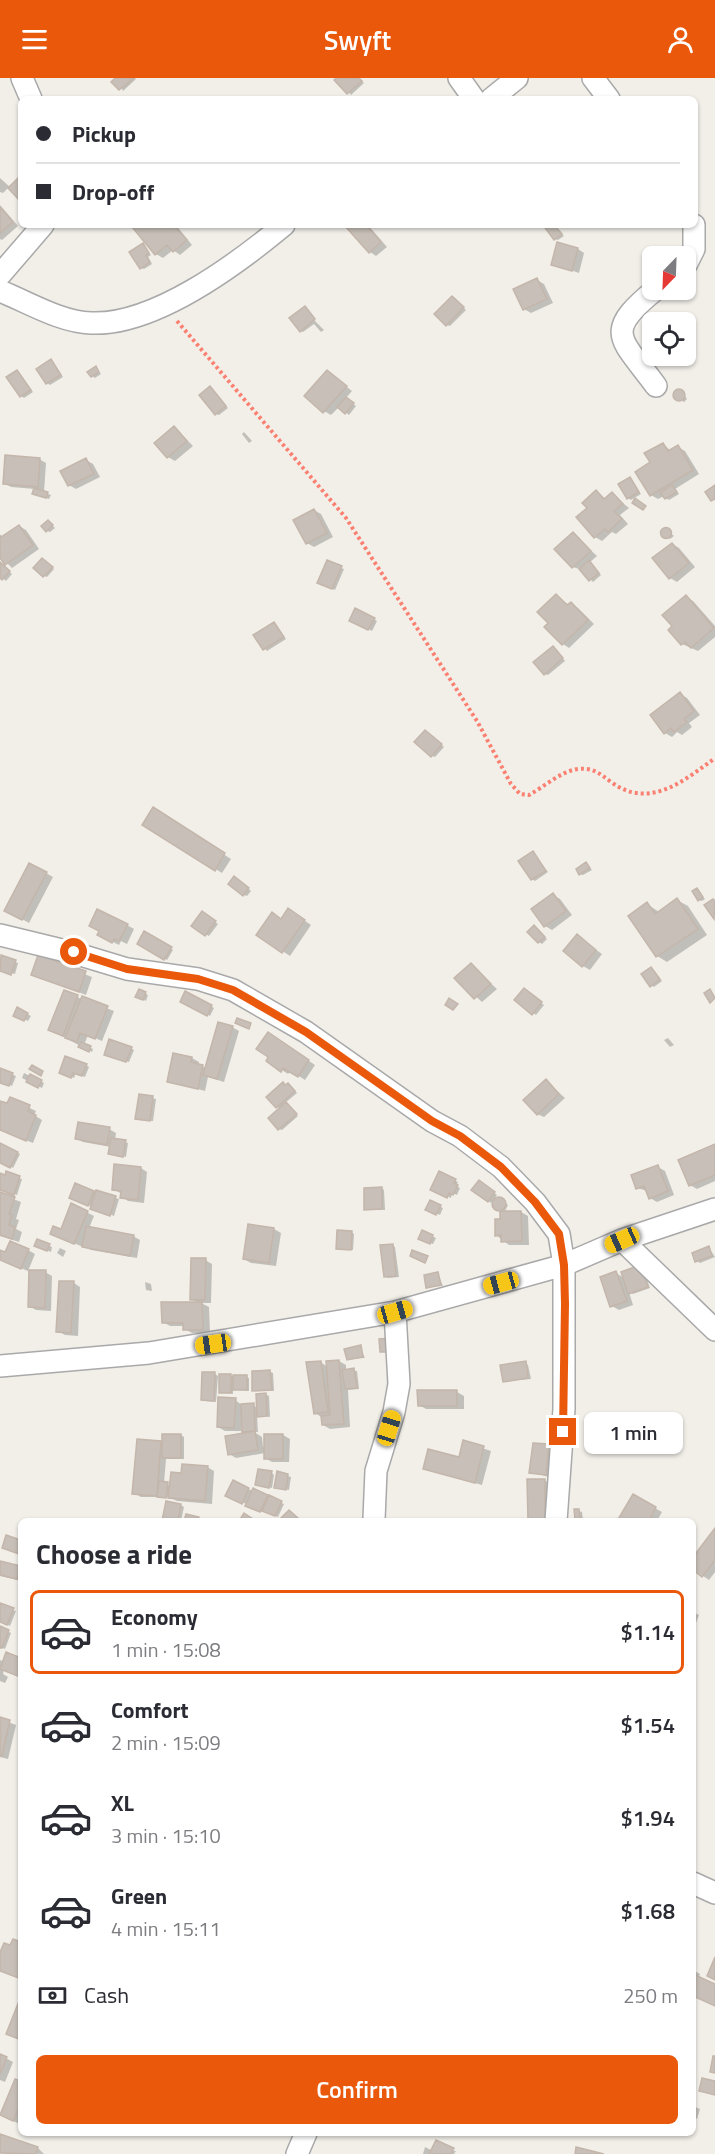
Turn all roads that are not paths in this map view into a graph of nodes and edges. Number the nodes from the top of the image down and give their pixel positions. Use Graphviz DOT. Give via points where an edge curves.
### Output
graph roads {
  1 [pos="22,78"];
  2 [pos="459,78"];
  3 [pos="518,78"];
  4 [pos="593,78"];
  5 [pos="30,96"];
  6 [pos="472,96"];
  7 [pos="495,96"];
  8 [pos="607,96"];
  9 [pos="40,228"];
  10 [pos="280,228"];
  11 [pos="694,228"];
  12 [pos="694,246"];
  13 [pos="0,275"];
  14 [pos="0,291"];
  15 [pos="643,300"];
  16 [pos="656,386"];
  17 [pos="0,935"];
  18 [pos="715,1209"];
  19 [pos="622,1240"];
  20 [pos="564,1265"];
  21 [pos="395,1312"];
  22 [pos="715,1330"];
  23 [pos="0,1366"];
  24 [pos="374,1518"];
  25 [pos="556,1518"];
  26 [pos="696,1884"];
  27 [pos="715,1893"];
  28 [pos="305,2136"];
  29 [pos="297,2154"];
  1 -- 5 [label="street"];
  2 -- 6 [label="street"];
  3 -- 7 [label="street"];
  4 -- 8 [label="street"];
  9 -- 13 [label="street"];
  10 -- 14 [label="street" via="237,264 164,304 118,320 89,323"];
  11 -- 12 [label="street"];
  15 -- 16 [label="street" via="626,316 621,330 626,345"];
  17 -- 20 [label="street" via="127,969 218,984 261,1005 501,1167 559,1234"];
  18 -- 19 [label="street"];
  19 -- 20 [label="street"];
  19 -- 22 [label="street"];
  20 -- 21 [label="street"];
  20 -- 25 [label="street" via="564,1409"];
  21 -- 23 [label="street" via="149,1353"];
  21 -- 24 [label="street" via="399,1384 376,1471"];
  26 -- 27 [label="street"];
  28 -- 29 [label="street"];
}
